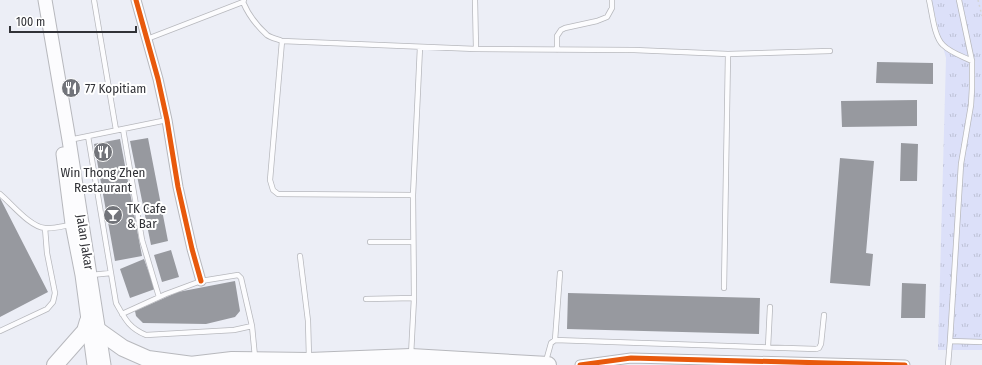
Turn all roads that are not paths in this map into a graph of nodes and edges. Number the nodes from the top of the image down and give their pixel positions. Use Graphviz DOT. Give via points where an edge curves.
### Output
graph roads {
  1 [pos="38,0"];
  2 [pos="45,0"];
  3 [pos="94,0"];
  4 [pos="138,0"];
  5 [pos="475,0"];
  6 [pos="612,0"];
  7 [pos="929,0"];
  8 [pos="959,0"];
  9 [pos="244,1"];
  10 [pos="147,39"];
  11 [pos="282,42"];
  12 [pos="420,47"];
  13 [pos="476,49"];
  14 [pos="557,50"];
  15 [pos="830,51"];
  16 [pos="728,54"];
  17 [pos="972,60"];
  18 [pos="167,120"];
  19 [pos="123,129"];
  20 [pos="116,130"];
  21 [pos="88,136"];
  22 [pos="65,140"];
  23 [pos="0,194"];
  24 [pos="413,195"];
  25 [pos="72,224"];
  26 [pos="45,228"];
  27 [pos="370,242"];
  28 [pos="413,242"];
  29 [pos="300,256"];
  30 [pos="111,273"];
  31 [pos="560,273"];
  32 [pos="91,275"];
  33 [pos="201,281"];
  34 [pos="724,288"];
  35 [pos="159,297"];
  36 [pos="414,298"];
  37 [pos="366,299"];
  38 [pos="770,307"];
  39 [pos="122,314"];
  40 [pos="824,316"];
  41 [pos="93,326"];
  42 [pos="252,326"];
  43 [pos="0,331"];
  44 [pos="555,340"];
  45 [pos="950,341"];
  46 [pos="982,342"];
  47 [pos="768,347"];
  48 [pos="255,360"];
  49 [pos="309,361"];
  50 [pos="410,361"];
  51 [pos="55,365"];
  52 [pos="94,365"];
  53 [pos="104,365"];
  54 [pos="191,365"];
  55 [pos="547,365"];
  56 [pos="580,365"];
  57 [pos="905,365"];
  58 [pos="948,365"];
  1 -- 22 [label="main road, Jalan Jakar"];
  2 -- 22 [label="main road, Jalan Jakar"];
  3 -- 20 [label="lane"];
  4 -- 10 [label="street"];
  5 -- 13 [label="lane"];
  6 -- 14 [label="lane" via="612,8 607,17 561,30 557,36"];
  7 -- 17 [label="lane" via="939,40 950,51"];
  8 -- 17 [label="lane"];
  9 -- 10 [label="lane"];
  9 -- 11 [label="lane" via="247,12 268,35"];
  10 -- 18 [label="street"];
  11 -- 12 [label="lane"];
  11 -- 24 [label="lane" via="270,180 273,190 278,194"];
  12 -- 13 [label="lane"];
  12 -- 24 [label="lane"];
  13 -- 14 [label="lane"];
  14 -- 16 [label="lane"];
  15 -- 16 [label="lane"];
  16 -- 34 [label="lane"];
  17 -- 45 [label="lane" via="971,105 961,164"];
  18 -- 19 [label="lane"];
  18 -- 33 [label="street" via="178,187"];
  19 -- 20 [label="lane"];
  19 -- 35 [label="lane" via="142,240"];
  20 -- 21 [label="lane"];
  21 -- 22 [label="lane"];
  21 -- 30 [label="lane"];
  22 -- 25 [label="main road, Jalan Jakar"];
  22 -- 32 [label="main road, Jalan Jakar"];
  23 -- 26 [label="lane" via="24,217"];
  24 -- 28 [label="lane"];
  25 -- 26 [label="lane"];
  25 -- 41 [label="main road, Jalan Jakar"];
  26 -- 43 [label="lane" via="55,293 54,302"];
  27 -- 28 [label="lane"];
  28 -- 36 [label="lane"];
  29 -- 49 [label="lane" via="308,321"];
  30 -- 32 [label="lane"];
  30 -- 39 [label="lane" via="116,303"];
  31 -- 44 [label="lane"];
  32 -- 41 [label="main road, Jalan Jakar"];
  33 -- 35 [label="lane"];
  33 -- 42 [label="lane" via="240,276"];
  35 -- 39 [label="lane"];
  36 -- 37 [label="lane"];
  36 -- 50 [label="lane"];
  38 -- 47 [label="lane"];
  39 -- 42 [label="lane" via="129,325 146,335 234,330"];
  40 -- 47 [label="lane" via="819,348"];
  41 -- 51 [label="highway" via="85,331"];
  41 -- 52 [label="main road, Jalan Jakar"];
  41 -- 53 [label="main road, Jalan Jakar"];
  41 -- 54 [label="highway" via="123,348 148,358"];
  42 -- 48 [label="lane"];
  44 -- 47 [label="lane"];
  44 -- 55 [label="lane" via="551,343"];
  45 -- 46 [label="lane"];
  45 -- 58 [label="lane"];
  48 -- 49 [label="highway"];
  48 -- 54 [label="highway"];
  49 -- 50 [label="highway"];
  50 -- 55 [label="highway"];
  56 -- 57 [label="street" via="631,358"];
}
